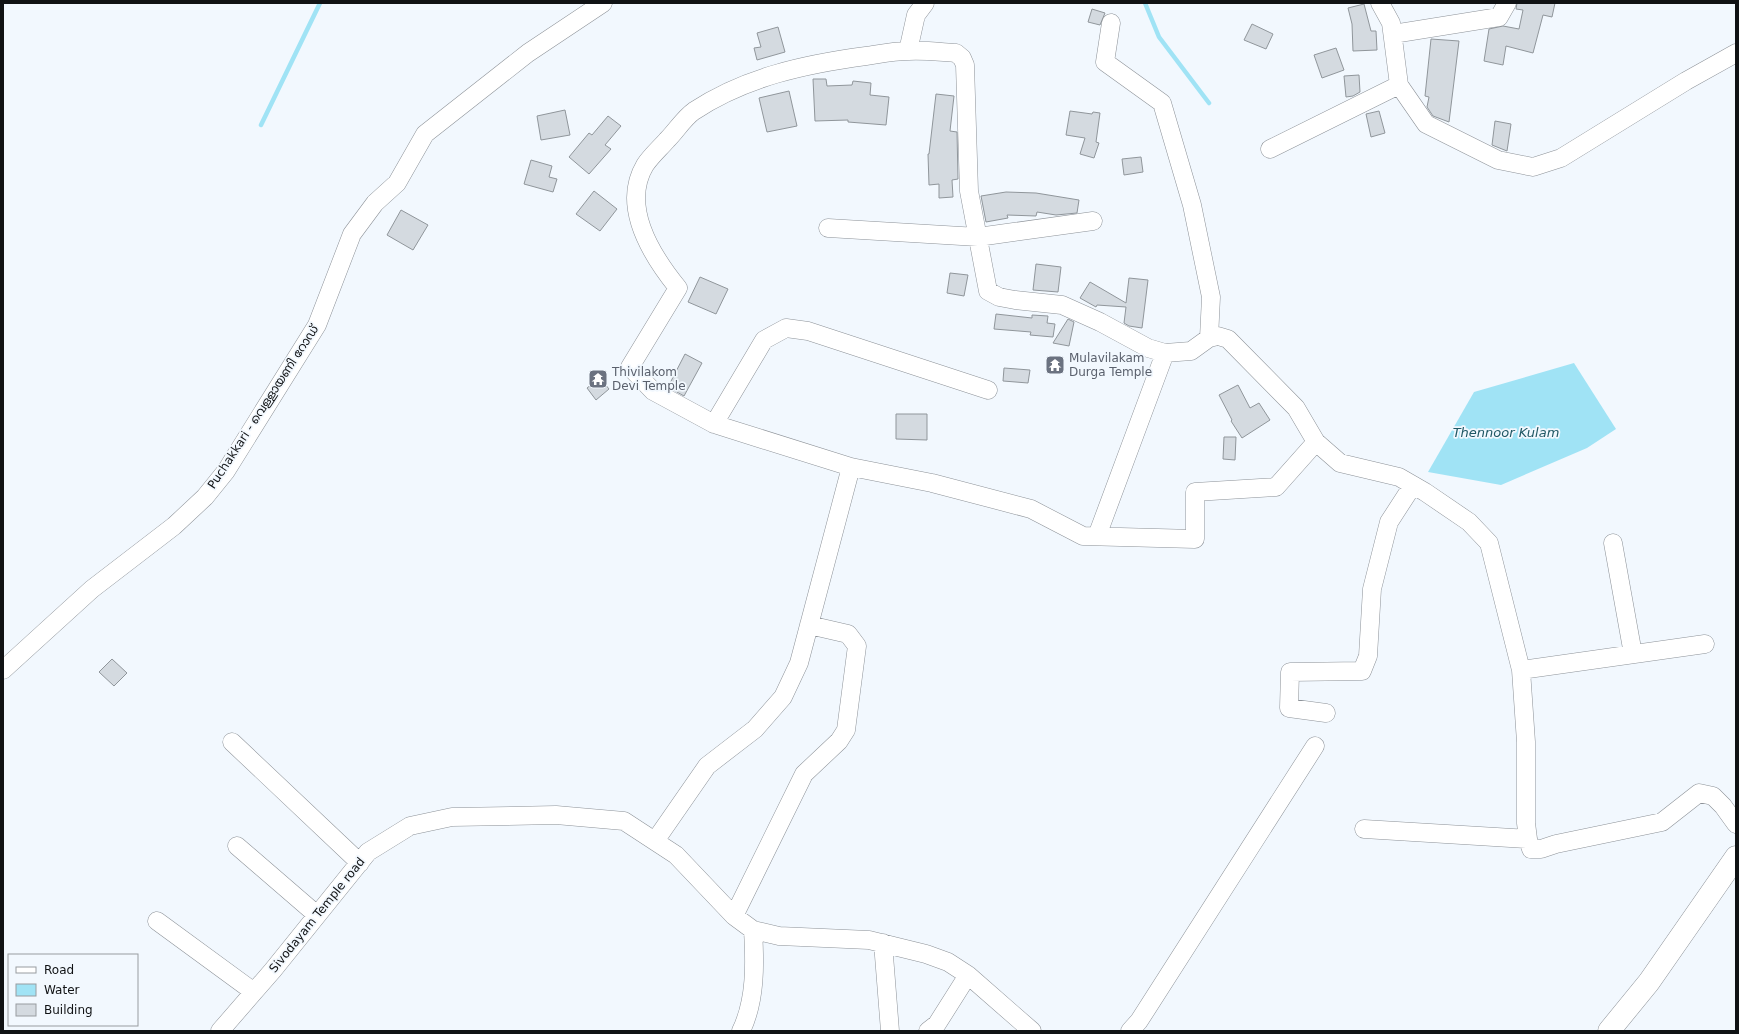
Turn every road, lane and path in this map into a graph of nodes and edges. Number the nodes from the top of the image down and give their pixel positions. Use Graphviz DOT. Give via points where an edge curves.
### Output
graph roads {
  1 [pos="603,3"];
  2 [pos="925,3"];
  3 [pos="1380,3"];
  4 [pos="1507,3"];
  5 [pos="1111,23"];
  6 [pos="1393,34"];
  7 [pos="908,50"];
  8 [pos="1736,53"];
  9 [pos="1399,85"];
  10 [pos="1270,149"];
  11 [pos="1093,221"];
  12 [pos="828,228"];
  13 [pos="978,237"];
  14 [pos="1210,338"];
  15 [pos="1165,353"];
  16 [pos="988,390"];
  17 [pos="714,424"];
  18 [pos="1316,442"];
  19 [pos="851,468"];
  20 [pos="1413,485"];
  21 [pos="1097,536"];
  22 [pos="1613,543"];
  23 [pos="809,625"];
  24 [pos="1705,644"];
  25 [pos="1633,654"];
  26 [pos="3,670"];
  27 [pos="1522,670"];
  28 [pos="1326,713"];
  29 [pos="232,742"];
  30 [pos="1315,746"];
  31 [pos="1736,824"];
  32 [pos="1364,828"];
  33 [pos="1528,839"];
  34 [pos="655,841"];
  35 [pos="237,846"];
  36 [pos="1736,857"];
  37 [pos="360,863"];
  38 [pos="317,915"];
  39 [pos="734,916"];
  40 [pos="157,921"];
  41 [pos="753,930"];
  42 [pos="883,943"];
  43 [pos="968,975"];
  44 [pos="254,992"];
  45 [pos="220,1031"];
  46 [pos="741,1031"];
  47 [pos="890,1031"];
  48 [pos="928,1031"];
  49 [pos="1032,1031"];
  50 [pos="1130,1031"];
  51 [pos="1609,1031"];
  1 -- 26 [label="street, Puchakkari - വെള്ളായണി റോഡ്" via="528,53 425,134 398,183 376,203 352,234 317,325 226,471 205,497 174,526 92,589"];
  2 -- 7 [label="street" via="916,15"];
  3 -- 6 [label="street" via="1392,23"];
  4 -- 6 [label="street" via="1499,17"];
  5 -- 14 [label="street" via="1105,62 1162,103 1192,205 1211,297"];
  6 -- 9 [label="street"];
  7 -- 13 [label="street" via="956,53 965,65 970,191"];
  7 -- 17 [label="street" via="774,73 732,90 693,112 645,166 636,191 639,218 648,245 678,288 630,367 653,392"];
  8 -- 9 [label="street" via="1562,158 1533,167 1498,160 1426,124"];
  9 -- 10 [label="street"];
  11 -- 13 [label="street"];
  12 -- 13 [label="street"];
  13 -- 15 [label="street" via="988,290 999,297 1062,305 1148,348"];
  14 -- 15 [label="street" via="1191,351"];
  14 -- 18 [label="street" via="1218,336 1228,339 1296,408"];
  15 -- 21 [label="street"];
  16 -- 17 [label="street" via="808,330 786,328 764,340"];
  17 -- 19 [label="street"];
  18 -- 20 [label="street" via="1340,463 1399,477"];
  18 -- 21 [label="street" via="1276,487 1195,492 1195,539"];
  19 -- 21 [label="street" via="932,483 1031,509 1083,536"];
  19 -- 23 [label="street"];
  20 -- 27 [label="street" via="1469,522 1489,543"];
  20 -- 28 [label="street" via="1390,522 1372,589 1368,656 1362,671 1290,672 1289,708"];
  22 -- 25 [label="street"];
  23 -- 34 [label="street" via="799,663 783,698 755,729 707,766"];
  23 -- 39 [label="street" via="848,634 857,646 846,730 839,741 804,774"];
  24 -- 25 [label="street"];
  25 -- 27 [label="street"];
  27 -- 33 [label="street"];
  29 -- 37 [label="street"];
  30 -- 50 [label="street" via="1143,1015"];
  31 -- 33 [label="street" via="1713,796 1699,793 1662,822 1540,849 1531,848"];
  32 -- 33 [label="street"];
  34 -- 37 [label="street, Sivodayam Temple road" via="624,821 556,815 452,817 410,826 368,852"];
  34 -- 39 [label="street, Sivodayam Temple road" via="676,855"];
  35 -- 38 [label="street"];
  36 -- 51 [label="street" via="1649,982"];
  37 -- 38 [label="street, Sivodayam Temple road"];
  38 -- 44 [label="street, Sivodayam Temple road"];
  39 -- 41 [label="street, Sivodayam Temple road"];
  40 -- 44 [label="street"];
  41 -- 42 [label="street, Sivodayam Temple road" via="779,936 869,940"];
  41 -- 46 [label="street" via="753,985"];
  42 -- 43 [label="street, Sivodayam Temple road" via="948,962"];
  42 -- 47 [label="street"];
  43 -- 48 [label="street" via="937,1024"];
  43 -- 49 [label="street, Sivodayam Temple road"];
  44 -- 45 [label="street, Sivodayam Temple road"];
}
